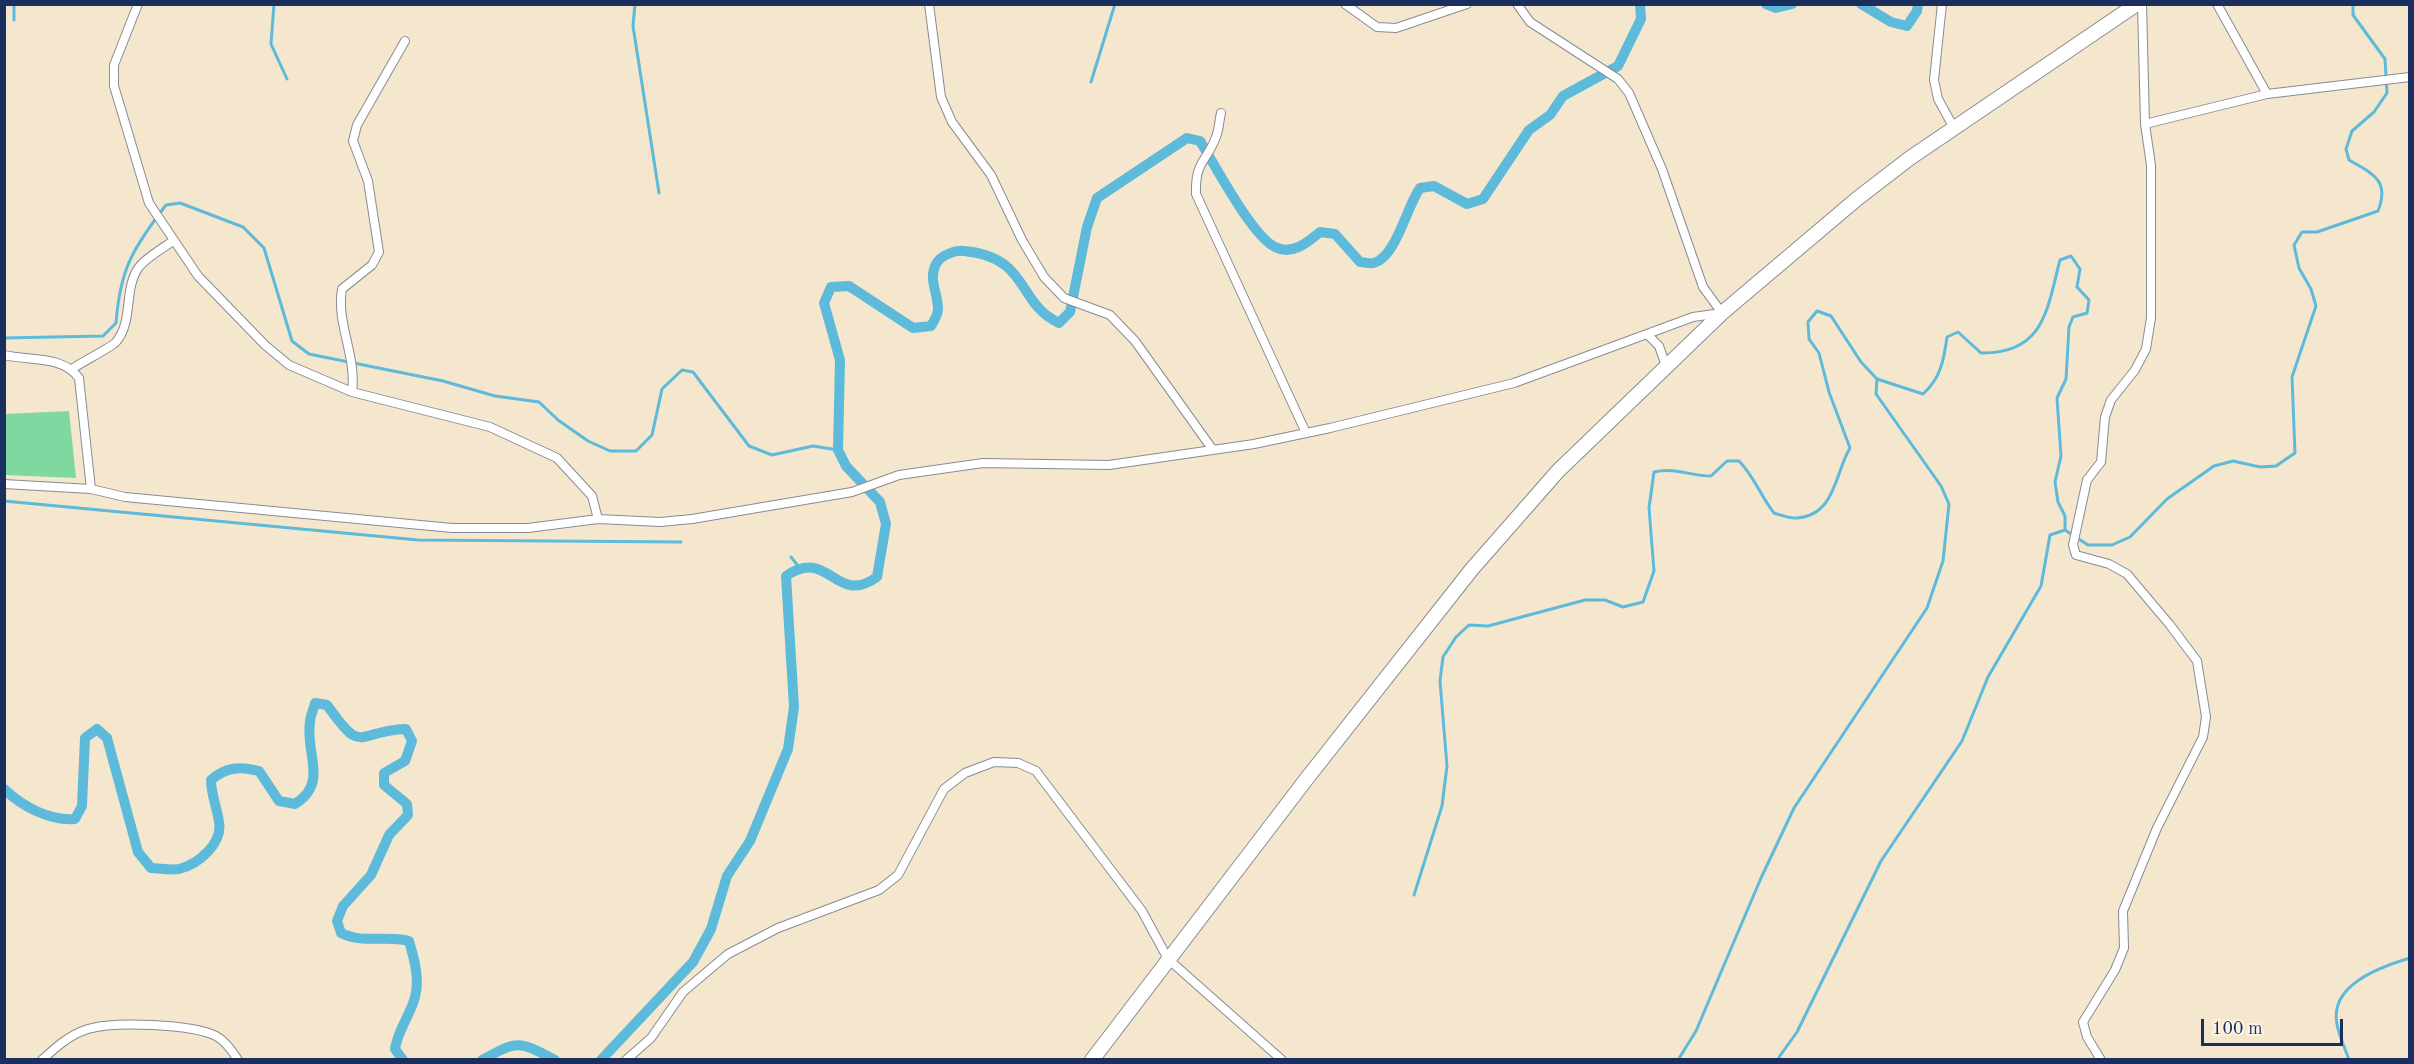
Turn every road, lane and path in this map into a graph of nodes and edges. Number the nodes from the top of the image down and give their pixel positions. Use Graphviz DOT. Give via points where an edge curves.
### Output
graph roads {
  1 [pos="138,4"];
  2 [pos="929,4"];
  3 [pos="1345,4"];
  4 [pos="1467,4"];
  5 [pos="1517,4"];
  6 [pos="1942,4"];
  7 [pos="2137,4"];
  8 [pos="2142,4"];
  9 [pos="2217,4"];
  10 [pos="405,41"];
  11 [pos="2409,77"];
  12 [pos="2267,94"];
  13 [pos="1221,113"];
  14 [pos="2145,124"];
  15 [pos="1954,128"];
  16 [pos="172,241"];
  17 [pos="1722,313"];
  18 [pos="1647,334"];
  19 [pos="4,355"];
  20 [pos="1666,366"];
  21 [pos="72,369"];
  22 [pos="352,392"];
  23 [pos="1306,433"];
  24 [pos="1213,450"];
  25 [pos="4,484"];
  26 [pos="91,489"];
  27 [pos="598,519"];
  28 [pos="1168,959"];
  29 [pos="42,1059"];
  30 [pos="238,1059"];
  31 [pos="626,1059"];
  32 [pos="1092,1059"];
  33 [pos="1282,1059"];
  34 [pos="2101,1059"];
  1 -- 16 [label="street" via="114,65 114,86 149,203"];
  2 -- 24 [label="street" via="941,97 952,122 991,175 1044,277 1064,298 1110,315 1135,341"];
  3 -- 4 [label="street" via="1377,27 1396,28"];
  5 -- 17 [label="street" via="1530,22 1618,79 1629,93 1662,169 1703,287"];
  6 -- 15 [label="street" via="1934,80 1938,99"];
  7 -- 15 [label="highway"];
  8 -- 14 [label="street"];
  9 -- 12 [label="street"];
  10 -- 22 [label="street" via="357,125 353,141 368,181 379,252 372,265 342,289 339,303 355,373"];
  11 -- 12 [label="street"];
  12 -- 14 [label="street"];
  13 -- 23 [label="street" via="1216,137 1200,162 1196,194"];
  14 -- 34 [label="street" via="2151,165 2148,339 2135,370 2111,400 2101,462 2087,480 2073,546 2076,555 2109,564 2127,574 2170,625 2197,661 2206,717 2203,737 2157,828 2123,911 2124,948 2084,1022 2086,1037"];
  15 -- 17 [label="highway" via="1858,198"];
  16 -- 21 [label="street" via="139,267 131,286 125,329 115,345"];
  16 -- 22 [label="street" via="198,276 265,345 289,365"];
  17 -- 18 [label="street" via="1693,316"];
  17 -- 20 [label="highway"];
  18 -- 20 [label="street" via="1659,346"];
  18 -- 23 [label="street" via="1514,383"];
  19 -- 21 [label="street"];
  20 -- 28 [label="highway" via="1558,471 1472,569"];
  21 -- 26 [label="street" via="78,378"];
  22 -- 27 [label="street" via="490,427 557,458 592,496"];
  23 -- 24 [label="street"];
  24 -- 27 [label="street" via="1108,465 983,463 899,475 852,492 692,519"];
  25 -- 26 [label="street"];
  26 -- 27 [label="street" via="125,497 453,528 528,528"];
  28 -- 31 [label="street" via="1142,911 1036,771 1018,763 994,762 965,773 944,789 898,875 879,890 778,928 728,954 683,992 651,1038"];
  28 -- 32 [label="highway"];
  28 -- 33 [label="street"];
  29 -- 30 [label="street" via="62,1041 88,1029 115,1024 199,1029 219,1037"];
}
